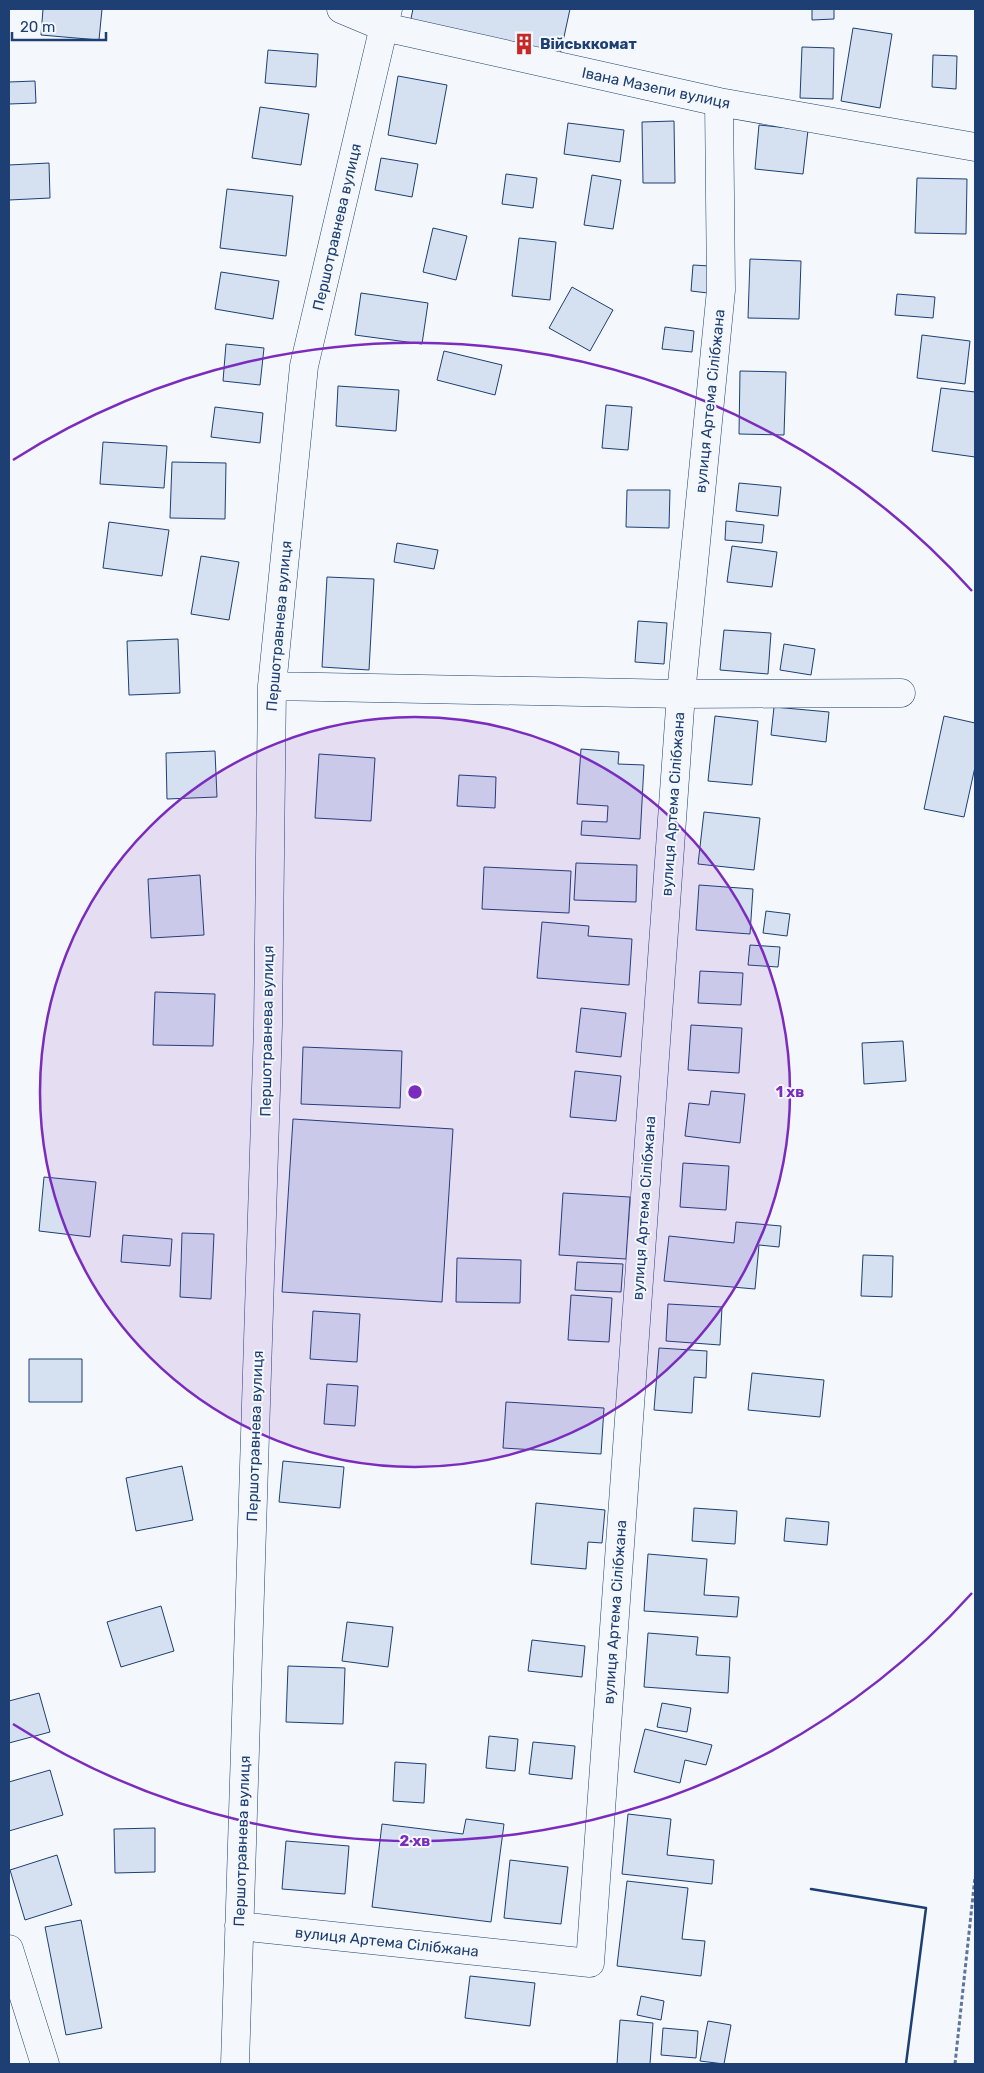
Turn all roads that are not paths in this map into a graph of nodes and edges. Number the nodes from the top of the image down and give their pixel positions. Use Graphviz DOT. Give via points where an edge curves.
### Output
graph roads {
  1 [pos="341,9"];
  2 [pos="386,18"];
  3 [pos="719,102"];
  4 [pos="975,148"];
  5 [pos="272,686"];
  6 [pos="901,693"];
  7 [pos="681,694"];
  8 [pos="239,1926"];
  9 [pos="9,1949"];
  10 [pos="45,2064"];
  11 [pos="235,2064"];
  1 -- 2 [label="street, Івана Мазепи вулиця"];
  2 -- 3 [label="street, Івана Мазепи вулиця"];
  2 -- 5 [label="street, Першотравнева вулиця" via="304,366"];
  3 -- 4 [label="street, Івана Мазепи вулиця"];
  3 -- 7 [label="street, вулиця Артема Сілібжана" via="721,290"];
  5 -- 7 [label="street"];
  5 -- 8 [label="street, Першотравнева вулиця" via="268,1036"];
  6 -- 7 [label="street"];
  7 -- 8 [label="street, вулиця Артема Сілібжана" via="590,1963"];
  8 -- 11 [label="street, Першотравнева вулиця"];
  9 -- 10 [label="street"];
}
